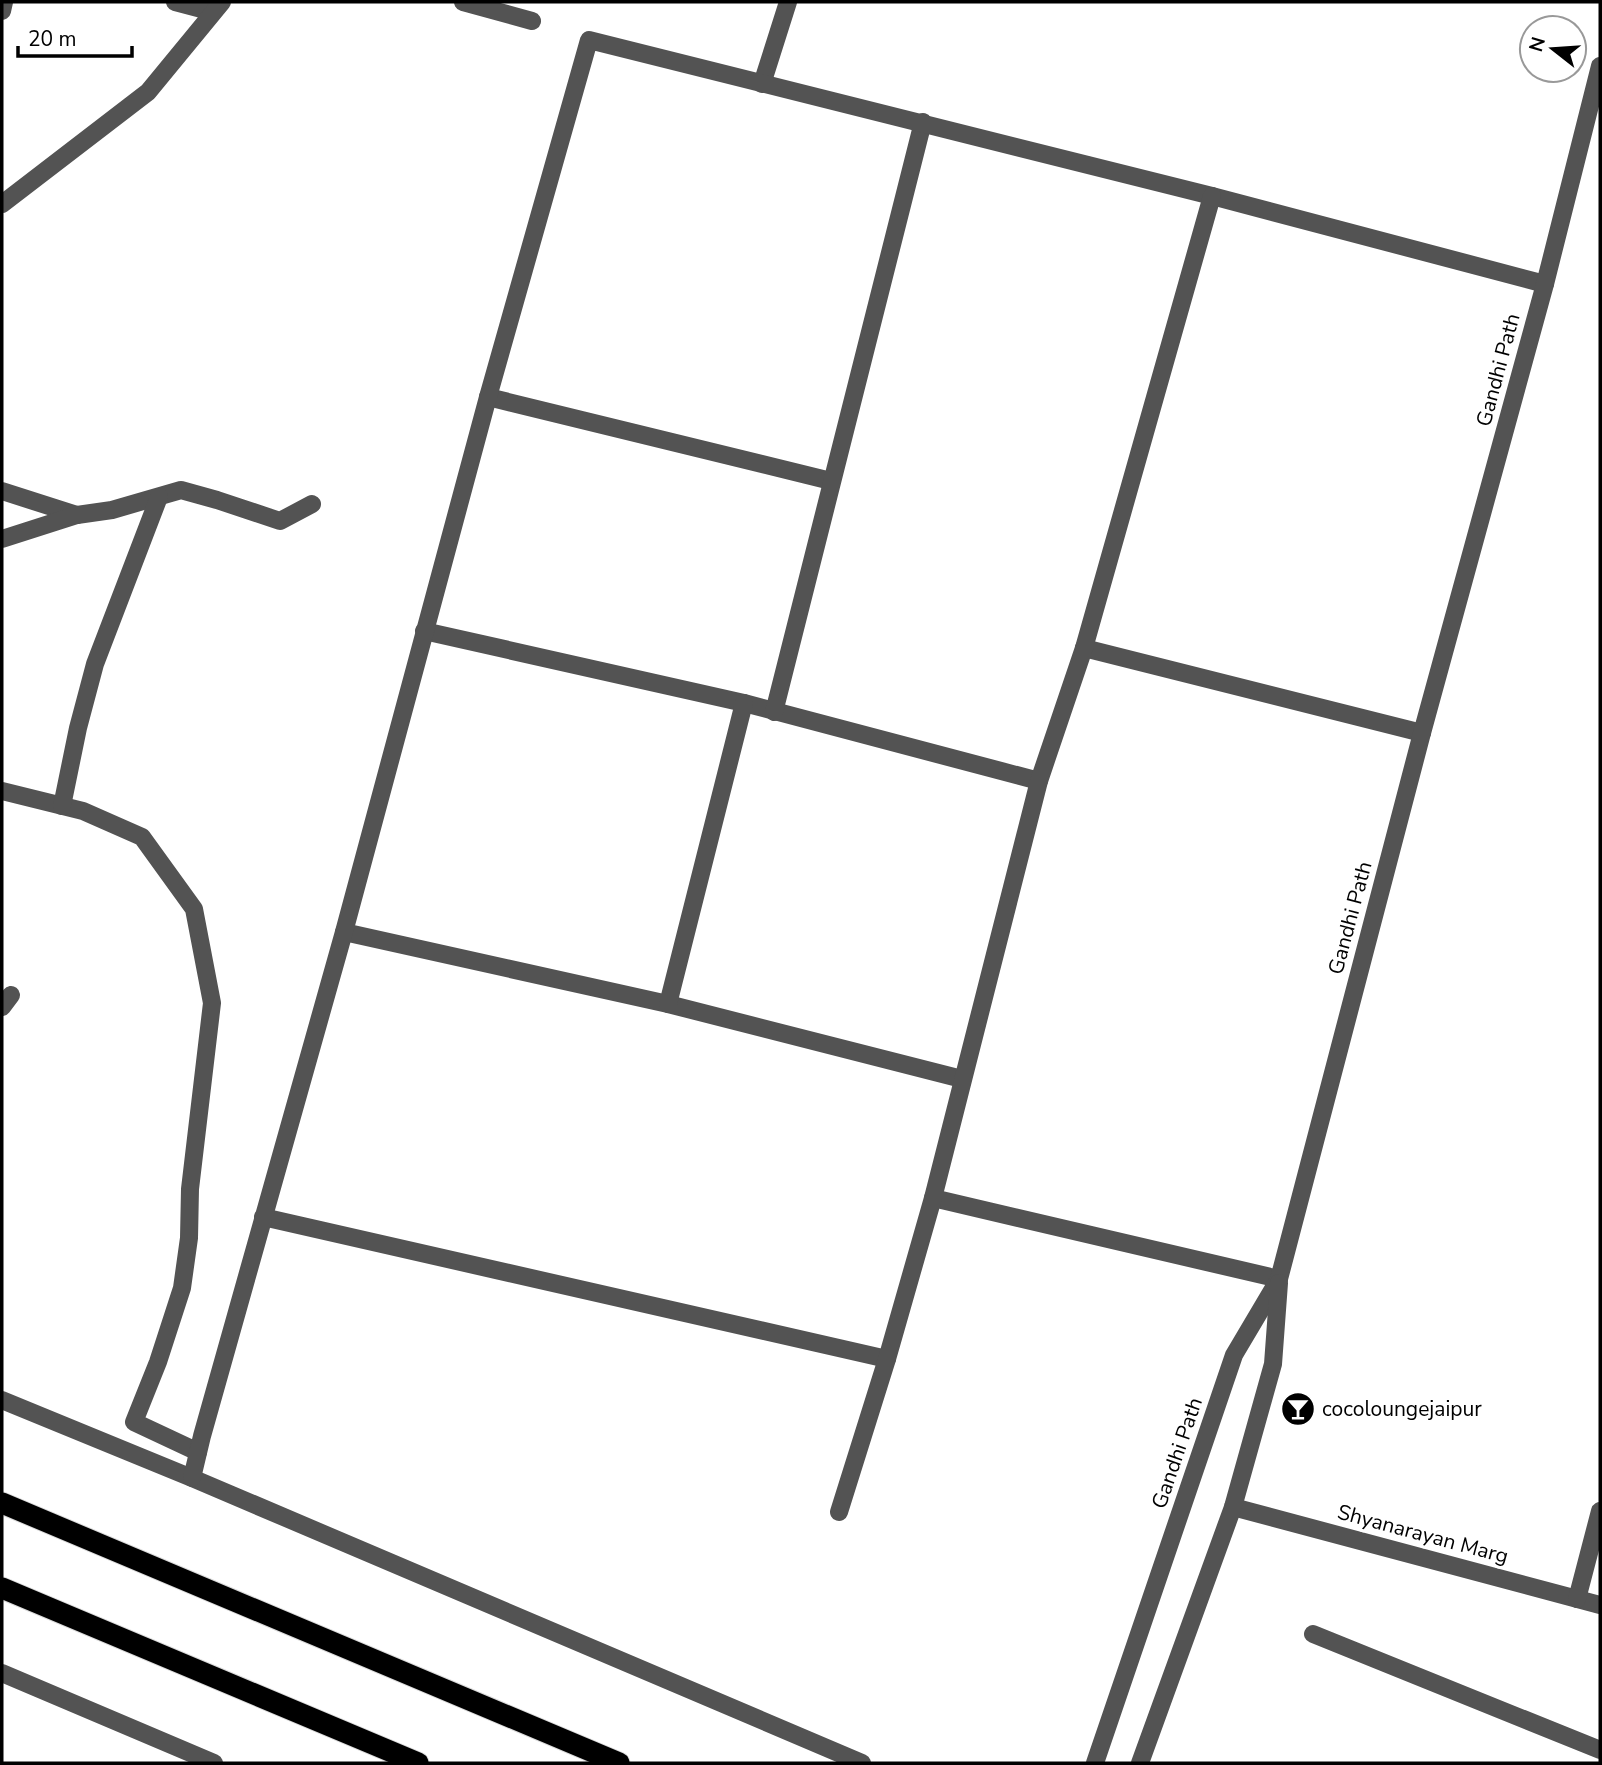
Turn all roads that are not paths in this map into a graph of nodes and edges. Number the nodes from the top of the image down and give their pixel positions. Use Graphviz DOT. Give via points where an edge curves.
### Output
graph roads {
  1 [pos="4,2"];
  2 [pos="175,2"];
  3 [pos="463,2"];
  4 [pos="788,2"];
  5 [pos="218,7"];
  6 [pos="2,11"];
  7 [pos="532,21"];
  8 [pos="1599,73"];
  9 [pos="762,84"];
  10 [pos="923,122"];
  11 [pos="1212,196"];
  12 [pos="2,204"];
  13 [pos="1545,284"];
  14 [pos="488,397"];
  15 [pos="831,481"];
  16 [pos="2,491"];
  17 [pos="159,497"];
  18 [pos="312,505"];
  19 [pos="77,515"];
  20 [pos="2,539"];
  21 [pos="424,631"];
  22 [pos="1084,648"];
  23 [pos="744,703"];
  24 [pos="774,712"];
  25 [pos="1422,733"];
  26 [pos="1039,781"];
  27 [pos="2,791"];
  28 [pos="62,806"];
  29 [pos="344,932"];
  30 [pos="668,1004"];
  31 [pos="962,1079"];
  32 [pos="933,1198"];
  33 [pos="263,1217"];
  34 [pos="1279,1279"];
  35 [pos="887,1359"];
  36 [pos="2,1400"];
  37 [pos="198,1452"];
  38 [pos="192,1479"];
  39 [pos="2,1503"];
  40 [pos="1233,1507"];
  41 [pos="1600,1511"];
  42 [pos="839,1512"];
  43 [pos="2,1588"];
  44 [pos="1577,1599"];
  45 [pos="1600,1605"];
  46 [pos="1314,1634"];
  47 [pos="2,1673"];
  48 [pos="1600,1751"];
  49 [pos="214,1763"];
  50 [pos="418,1763"];
  51 [pos="619,1763"];
  52 [pos="862,1763"];
  53 [pos="1095,1763"];
  54 [pos="1140,1763"];
  1 -- 6 [label="street"];
  2 -- 5 [label="street"];
  3 -- 7 [label="street"];
  4 -- 9 [label="street"];
  5 -- 12 [label="street" via="148,92"];
  8 -- 13 [label="street, Gandhi Path"];
  9 -- 10 [label="street"];
  9 -- 14 [label="street" via="589,40"];
  10 -- 11 [label="street"];
  10 -- 15 [label="street"];
  11 -- 13 [label="street"];
  11 -- 22 [label="street"];
  13 -- 25 [label="street, Gandhi Path"];
  14 -- 15 [label="street"];
  14 -- 21 [label="street"];
  15 -- 24 [label="street"];
  16 -- 19 [label="street"];
  17 -- 18 [label="street" via="181,490 280,521"];
  17 -- 19 [label="street"];
  17 -- 28 [label="street" via="95,664"];
  19 -- 20 [label="street"];
  21 -- 23 [label="street"];
  21 -- 29 [label="street"];
  22 -- 25 [label="street"];
  22 -- 26 [label="street"];
  23 -- 24 [label="street"];
  23 -- 30 [label="street"];
  24 -- 26 [label="street"];
  25 -- 34 [label="street, Gandhi Path"];
  26 -- 31 [label="street"];
  27 -- 28 [label="street"];
  28 -- 37 [label="street" via="142,837 194,909 212,1003 189,1238 182,1288 134,1422"];
  29 -- 30 [label="street"];
  29 -- 33 [label="street"];
  30 -- 31 [label="street"];
  31 -- 32 [label="street"];
  32 -- 34 [label="street"];
  32 -- 35 [label="street"];
  33 -- 35 [label="street"];
  33 -- 37 [label="street"];
  34 -- 40 [label="street" via="1273,1364"];
  34 -- 53 [label="street, Gandhi Path" via="1234,1355"];
  35 -- 42 [label="street"];
  36 -- 38 [label="street"];
  37 -- 38 [label="street"];
  38 -- 52 [label="street"];
  39 -- 51 [label="highway"];
  40 -- 44 [label="street, Shyanarayan Marg"];
  40 -- 54 [label="street"];
  41 -- 44 [label="street"];
  43 -- 50 [label="highway"];
  44 -- 45 [label="street, Shyanarayan Marg"];
  46 -- 48 [label="street"];
  47 -- 49 [label="street"];
}
